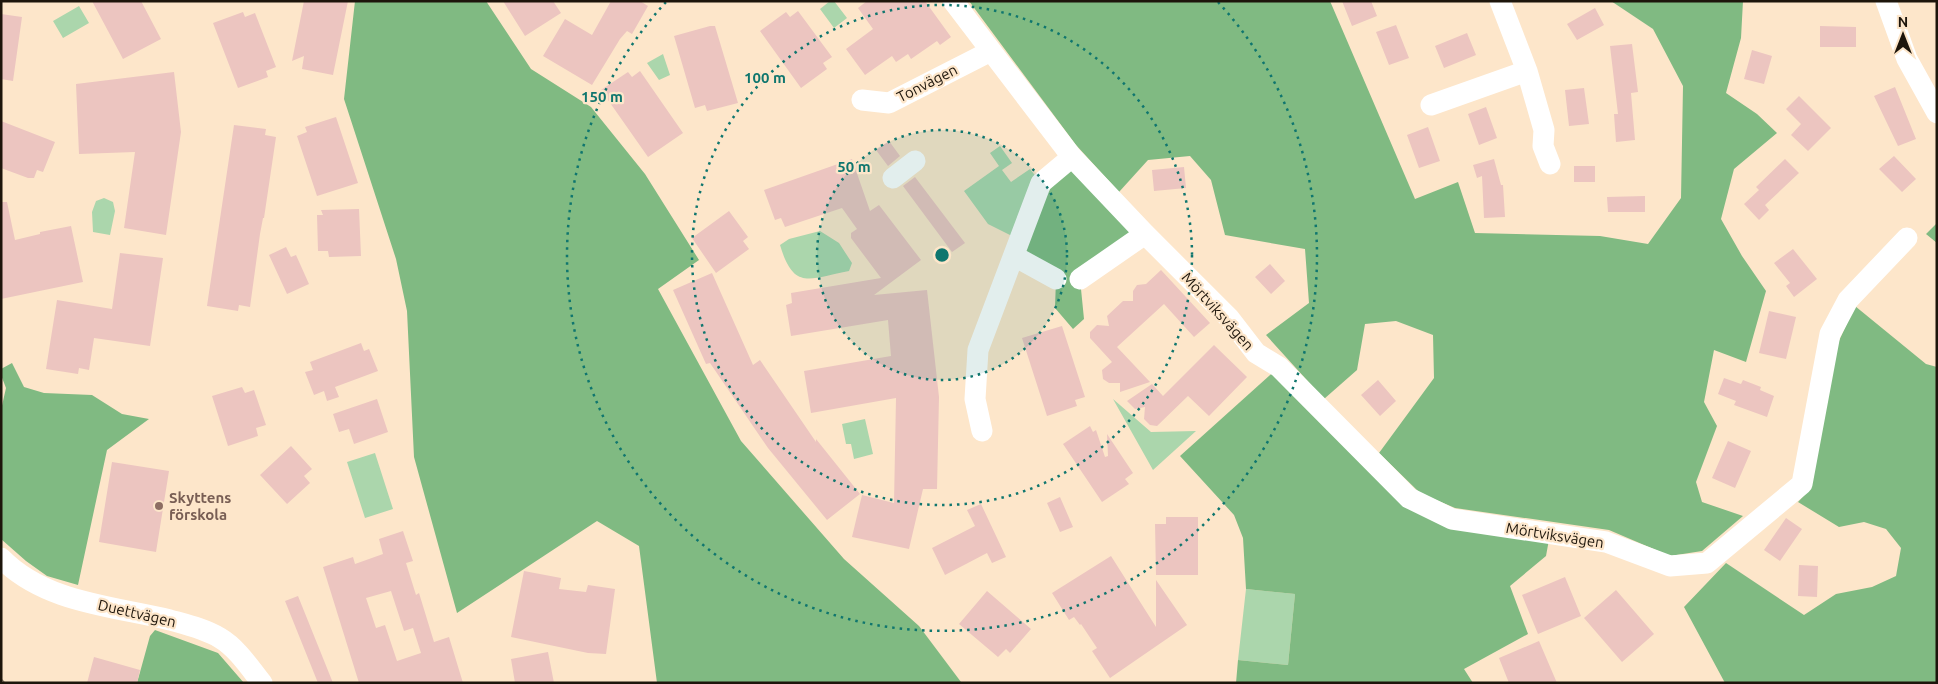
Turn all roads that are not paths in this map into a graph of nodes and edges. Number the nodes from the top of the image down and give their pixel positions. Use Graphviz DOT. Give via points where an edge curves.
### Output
graph roads {
  1 [pos="953,1"];
  2 [pos="1500,1"];
  3 [pos="1886,1"];
  4 [pos="990,51"];
  5 [pos="1527,70"];
  6 [pos="862,100"];
  7 [pos="1431,105"];
  8 [pos="1937,113"];
  9 [pos="1072,157"];
  10 [pos="915,161"];
  11 [pos="1550,164"];
  12 [pos="893,178"];
  13 [pos="1145,234"];
  14 [pos="1907,238"];
  15 [pos="1014,256"];
  16 [pos="1056,279"];
  17 [pos="1080,280"];
  18 [pos="982,431"];
  19 [pos="1,558"];
  20 [pos="262,683"];
  1 -- 4 [label="street, Mörtviksvägen"];
  2 -- 5 [label="street"];
  3 -- 8 [label="street" via="1907,59"];
  4 -- 6 [label="street, Tonvägen" via="889,103"];
  4 -- 9 [label="street, Mörtviksvägen"];
  5 -- 7 [label="street"];
  5 -- 11 [label="street" via="1544,130 1542,146"];
  9 -- 13 [label="street, Mörtviksvägen"];
  9 -- 15 [label="street" via="1041,183"];
  10 -- 12 [label="street"];
  13 -- 14 [label="street, Mörtviksvägen" via="1229,318 1256,353 1279,367 1409,498 1452,519 1606,542 1670,566 1707,563 1802,484 1830,334 1848,300"];
  13 -- 17 [label="street"];
  15 -- 16 [label="street"];
  15 -- 18 [label="street" via="978,350 975,399"];
  19 -- 20 [label="street, Duettvägen" via="25,578 58,595 199,628 222,639"];
}
